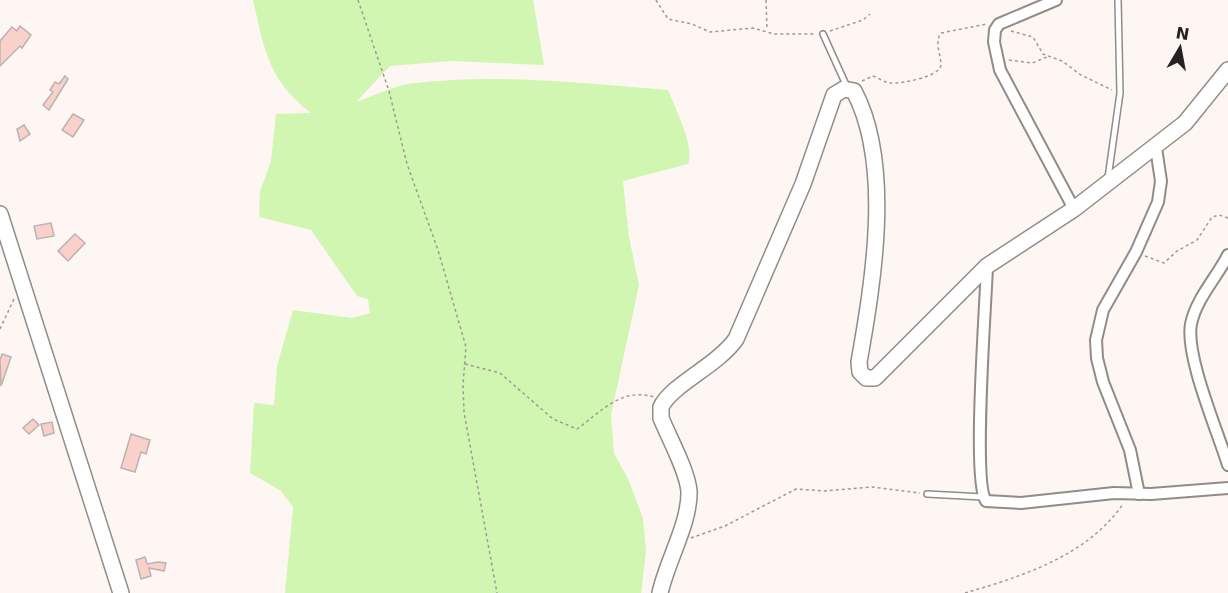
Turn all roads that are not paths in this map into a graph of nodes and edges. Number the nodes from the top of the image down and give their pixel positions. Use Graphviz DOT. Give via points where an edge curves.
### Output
graph roads {
  1 [pos="1056,0"];
  2 [pos="1118,0"];
  3 [pos="823,34"];
  4 [pos="1228,70"];
  5 [pos="851,90"];
  6 [pos="1156,148"];
  7 [pos="1108,183"];
  8 [pos="1074,209"];
  9 [pos="0,214"];
  10 [pos="1228,255"];
  11 [pos="987,266"];
  12 [pos="1228,465"];
  13 [pos="1228,488"];
  14 [pos="1134,493"];
  15 [pos="927,494"];
  16 [pos="983,497"];
  17 [pos="120,593"];
  18 [pos="660,593"];
  1 -- 8 [label="street" via="999,24 994,30 994,42 999,67"];
  2 -- 7 [label="lane" via="1120,93"];
  3 -- 5 [label="lane"];
  4 -- 6 [label="main road" via="1185,123"];
  5 -- 11 [label="main road" via="870,130 875,173 874,281 860,372 866,378 882,374"];
  5 -- 18 [label="main road" via="840,90 831,100 803,184 736,339 720,359 664,401 661,418 689,490 685,519"];
  6 -- 7 [label="main road"];
  6 -- 14 [label="street" via="1161,192 1136,252 1103,310 1096,349 1103,382 1130,450"];
  7 -- 8 [label="main road"];
  8 -- 11 [label="main road"];
  9 -- 17 [label="main road"];
  10 -- 12 [label="street" via="1191,324 1191,341"];
  11 -- 16 [label="street" via="979,435"];
  13 -- 14 [label="street"];
  14 -- 16 [label="street" via="1021,503 991,502"];
  15 -- 16 [label="lane"];
}
